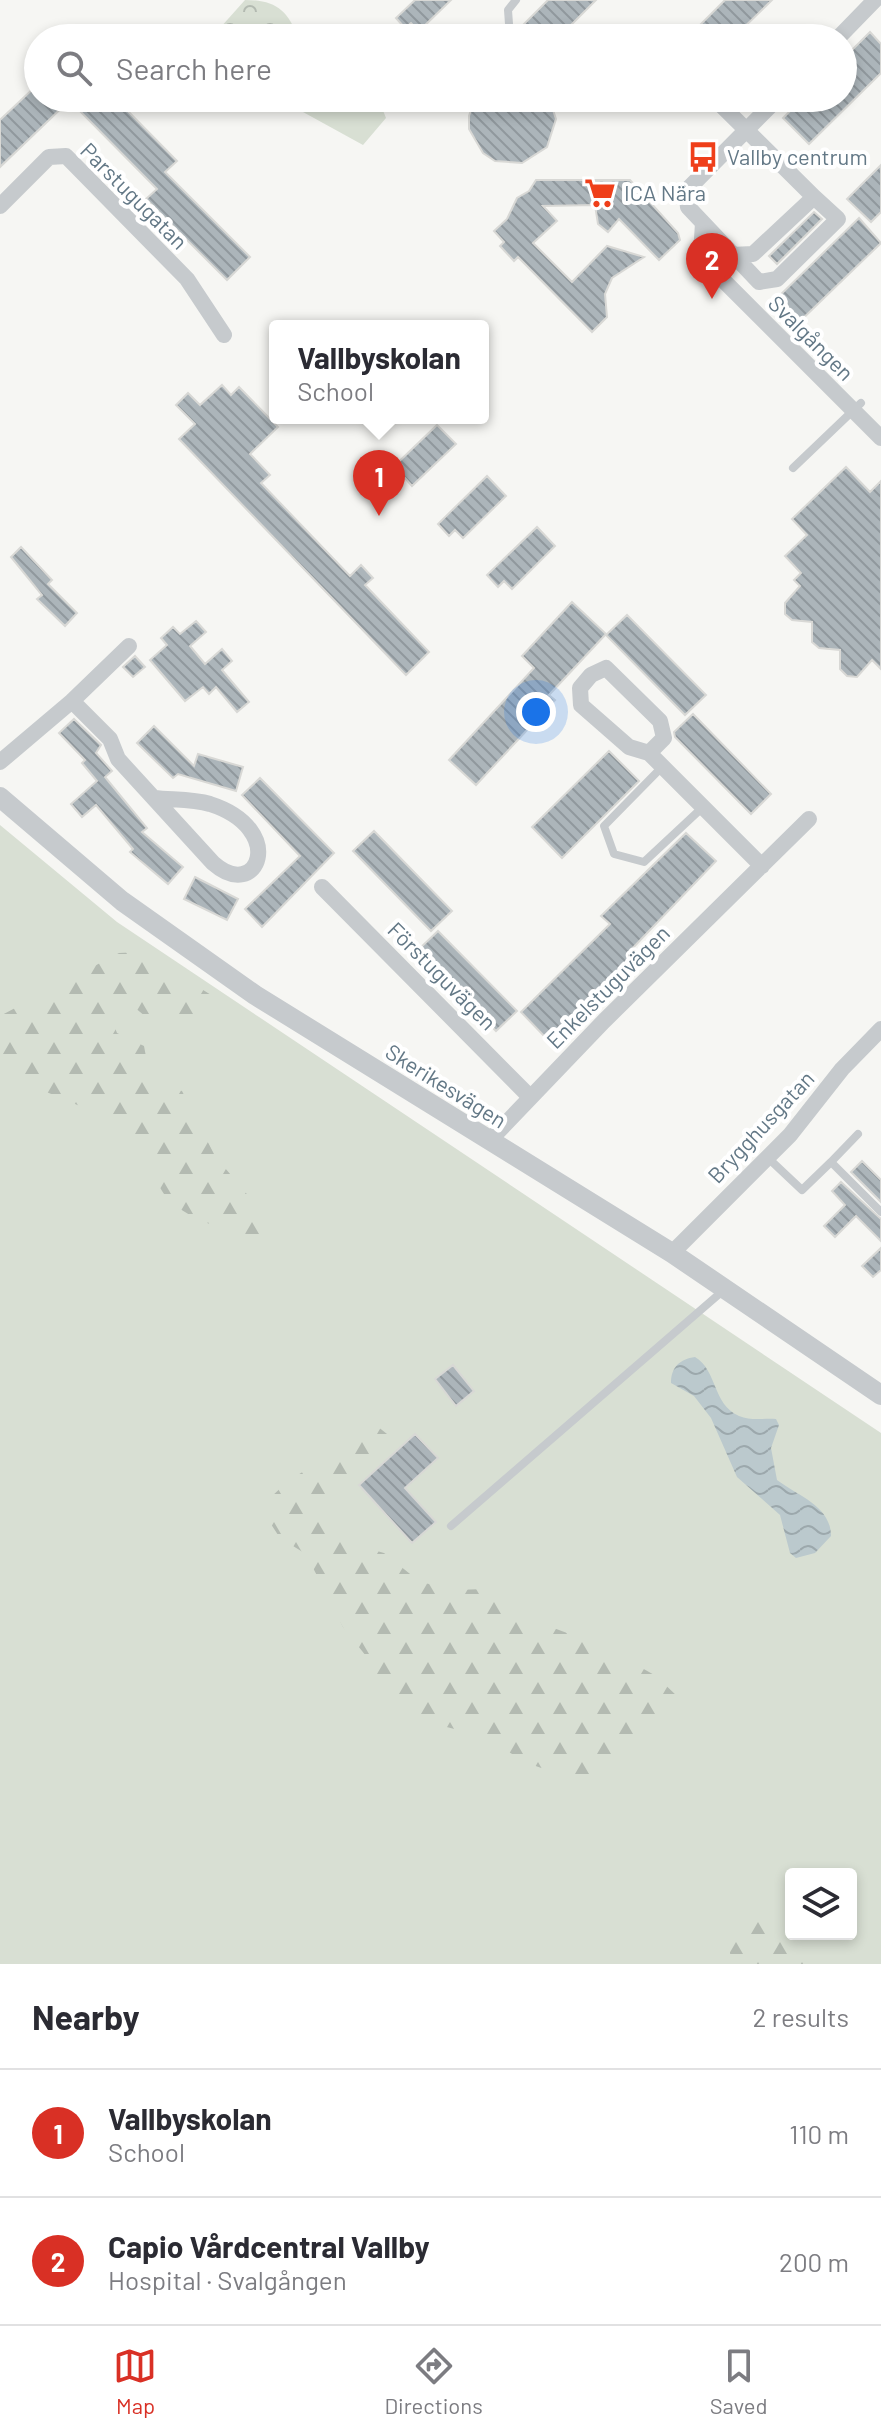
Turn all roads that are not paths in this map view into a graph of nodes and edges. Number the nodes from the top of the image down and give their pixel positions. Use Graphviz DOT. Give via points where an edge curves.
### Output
graph roads {
  1 [pos="516,0"];
  2 [pos="875,0"];
  3 [pos="509,24"];
  4 [pos="852,24"];
  5 [pos="729,112"];
  6 [pos="764,112"];
  7 [pos="747,129"];
  8 [pos="814,197"];
  9 [pos="0,206"];
  10 [pos="703,223"];
  11 [pos="732,255"];
  12 [pos="224,335"];
  13 [pos="857,407"];
  14 [pos="881,438"];
  15 [pos="793,468"];
  16 [pos="129,646"];
  17 [pos="72,701"];
  18 [pos="649,753"];
  19 [pos="0,762"];
  20 [pos="662,767"];
  21 [pos="0,797"];
  22 [pos="154,798"];
  23 [pos="703,807"];
  24 [pos="809,819"];
  25 [pos="762,866"];
  26 [pos="322,887"];
  27 [pos="878,1039"];
  28 [pos="529,1096"];
  29 [pos="858,1134"];
  30 [pos="489,1141"];
  31 [pos="767,1157"];
  32 [pos="831,1162"];
  33 [pos="881,1212"];
  34 [pos="672,1253"];
  35 [pos="726,1289"];
  36 [pos="881,1395"];
  37 [pos="451,1526"];
  1 -- 3 [label="lane" via="508,10"];
  2 -- 4 [label="street"];
  5 -- 7 [label="street"];
  6 -- 7 [label="street"];
  7 -- 8 [label="street"];
  7 -- 10 [label="street" via="686,191 688,207"];
  8 -- 11 [label="street" via="753,254"];
  8 -- 11 [label="street" via="838,219 777,279 759,282"];
  9 -- 12 [label="street, Parstugugatan" via="49,157 66,156 187,279"];
  10 -- 11 [label="street"];
  10 -- 13 [label="street, Svalgången" via="699,243 710,267"];
  13 -- 14 [label="street, Svalgången"];
  13 -- 15 [label="lane"];
  16 -- 17 [label="street"];
  17 -- 19 [label="street"];
  17 -- 22 [label="street" via="110,739 118,759"];
  18 -- 18 [label="street" via="629,747 581,705 580,688 591,675 606,668 660,721 664,738"];
  18 -- 20 [label="street"];
  20 -- 23 [label="street"];
  20 -- 23 [label="lane" via="604,826 614,854 644,862"];
  21 -- 30 [label="street, Skerikesvägen" via="187,949"];
  22 -- 22 [label="street" via="224,872 240,874 256,865 259,843 237,816 208,804"];
  23 -- 25 [label="street"];
  24 -- 25 [label="street, Enkelstuguvägen"];
  25 -- 28 [label="street, Enkelstuguvägen"];
  26 -- 28 [label="street, Förstuguvägen"];
  27 -- 31 [label="street, Brygghusgatan"];
  28 -- 30 [label="street, Enkelstuguvägen"];
  29 -- 32 [label="lane"];
  30 -- 34 [label="street, Skerikesvägen"];
  31 -- 32 [label="lane" via="802,1190"];
  31 -- 34 [label="street, Brygghusgatan"];
  32 -- 33 [label="lane"];
  34 -- 35 [label="street, Skerikesvägen"];
  35 -- 36 [label="street, Skerikesvägen"];
  35 -- 37 [label="lane"];
}
